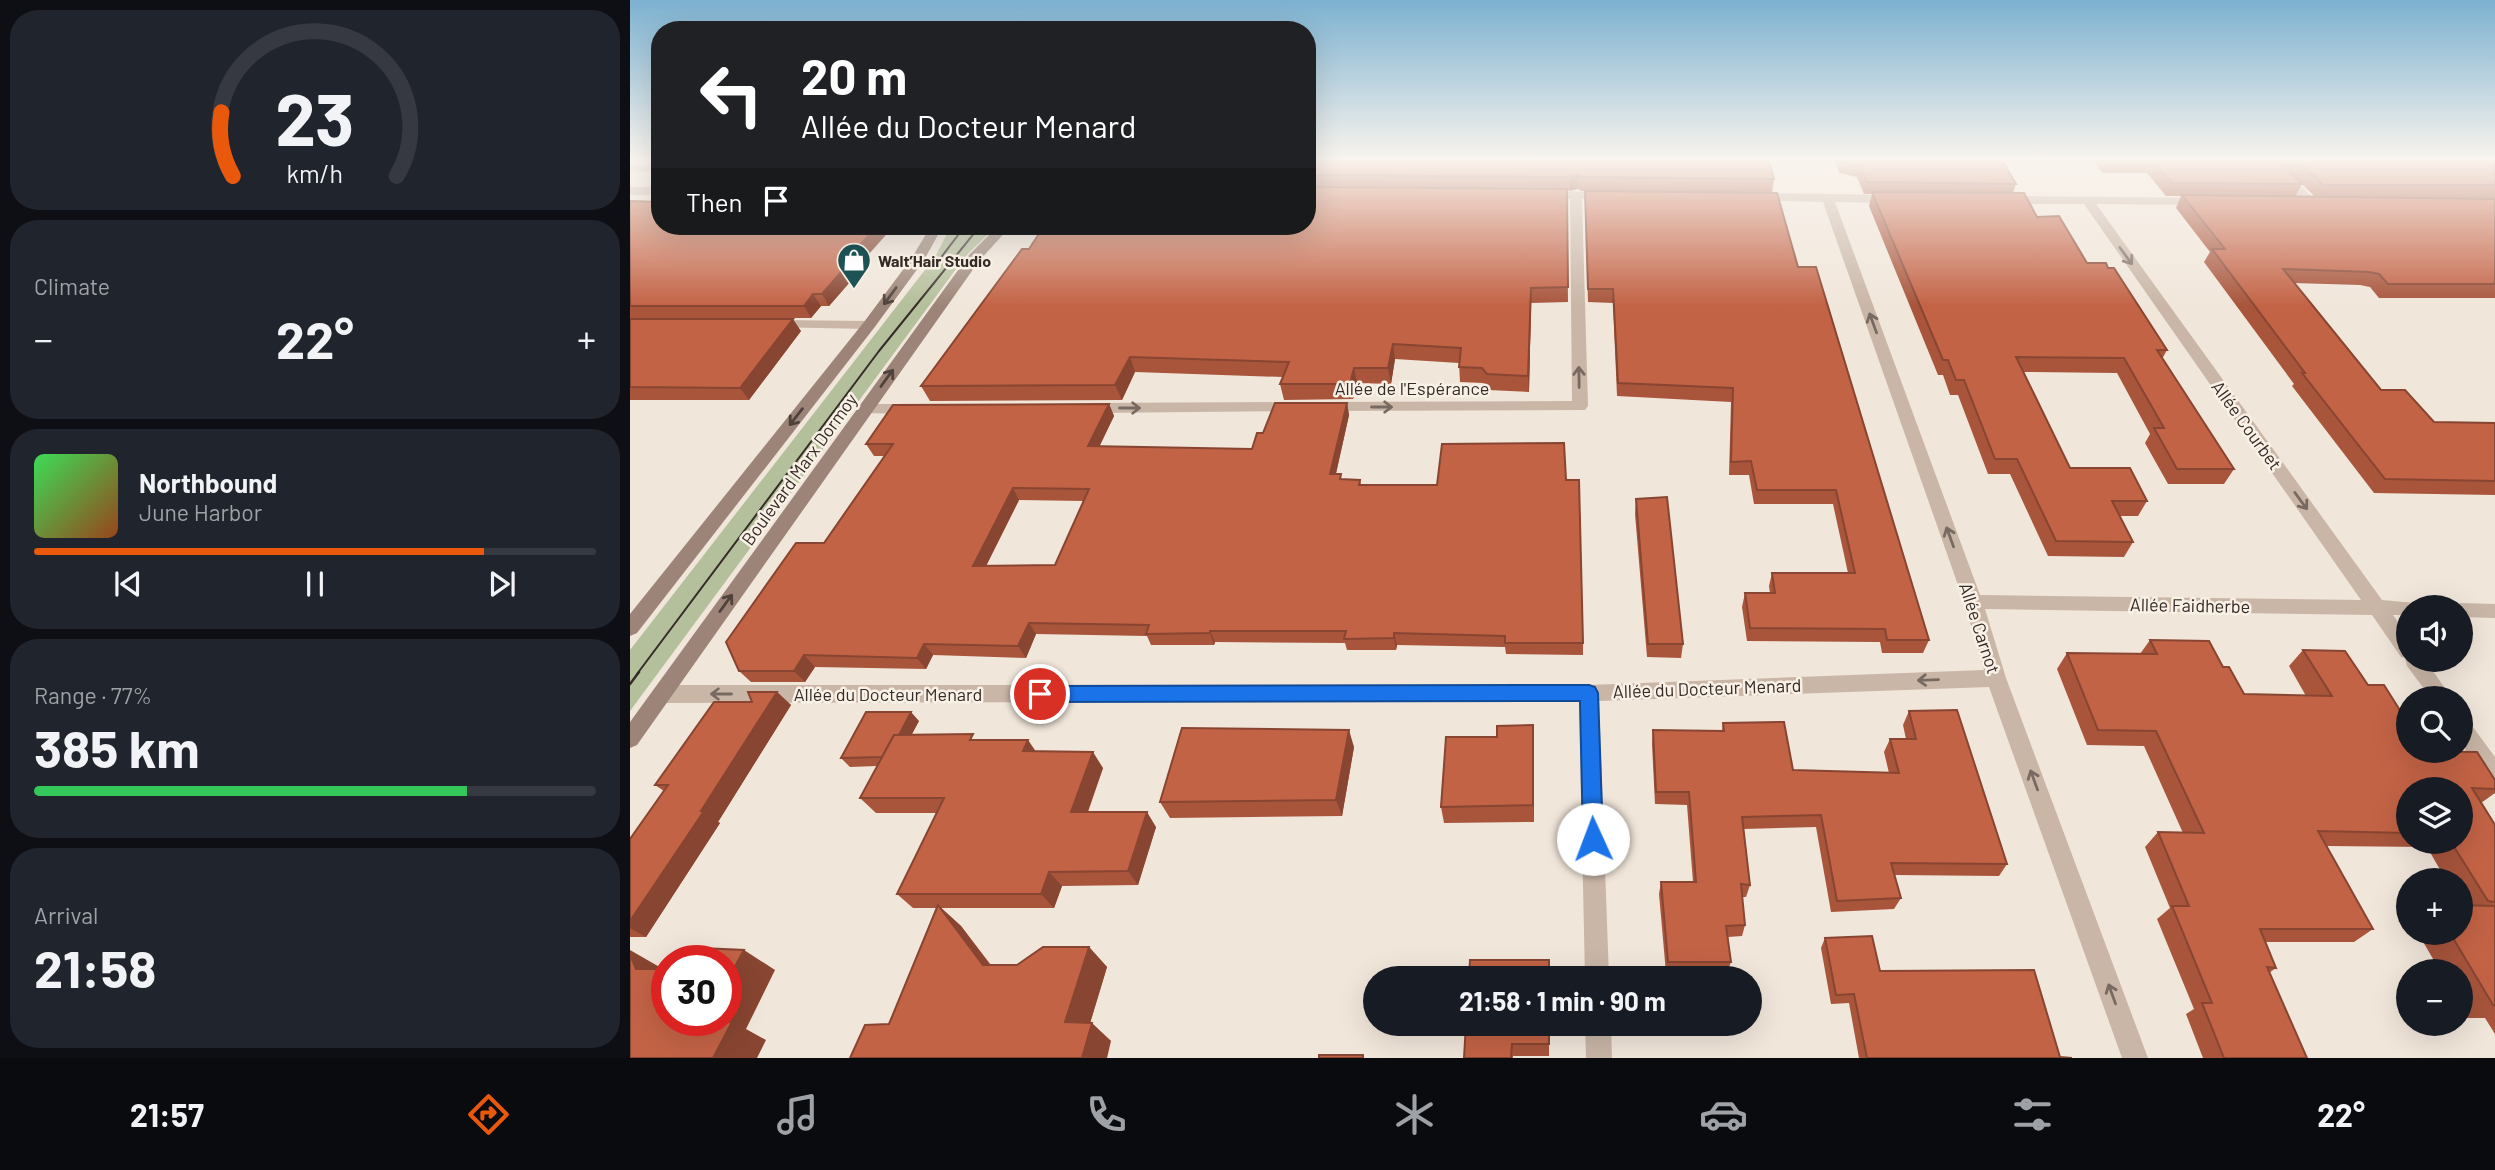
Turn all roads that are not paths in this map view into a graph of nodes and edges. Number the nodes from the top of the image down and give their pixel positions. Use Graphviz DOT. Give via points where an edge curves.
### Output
graph roads {
  1 [pos="1576,207"];
  2 [pos="1831,207"];
  3 [pos="2092,207"];
  4 [pos="932,235"];
  5 [pos="996,235"];
  6 [pos="765,324"];
  7 [pos="869,325"];
  8 [pos="928,408"];
  9 [pos="1081,408"];
  10 [pos="866,409"];
  11 [pos="1973,602"];
  12 [pos="2378,607"];
  13 [pos="2396,608"];
  14 [pos="2473,610"];
  15 [pos="2495,611"];
  16 [pos="630,628"];
  17 [pos="2396,633"];
  18 [pos="1996,678"];
  19 [pos="1589,693"];
  20 [pos="662,694"];
  21 [pos="630,739"];
  22 [pos="2473,743"];
  23 [pos="2495,774"];
  24 [pos="1597,966"];
  25 [pos="1598,1036"];
  26 [pos="1599,1058"];
  27 [pos="2135,1058"];
  9 -- 1 [label="street, Allée de l'Espérance, one-way" via="1580,407"];
  11 -- 2 [label="street, Allée Carnot, one-way"];
  3 -- 12 [label="street, Allée Courbet, one-way"];
  4 -- 7 [label="main road, Boulevard Marx Dormoy, one-way"];
  10 -- 5 [label="main road, Boulevard Marx Dormoy, one-way" via="974,258"];
  6 -- 7 [label="street"];
  7 -- 16 [label="main road, Boulevard Marx Dormoy, one-way"];
  8 -- 10 [label="street"];
  20 -- 10 [label="main road, Boulevard Marx Dormoy, one-way"];
  11 -- 12 [label="street, Allée Faidherbe"];
  11 -- 18 [label="street, Allée Carnot"];
  12 -- 13 [label="street, Allée Faidherbe"];
  12 -- 17 [label="street, Allée Courbet"];
  14 -- 15 [label="street"];
  18 -- 19 [label="street, Allée du Docteur Menard, one-way"];
  27 -- 18 [label="street, Allée Carnot, one-way"];
  19 -- 20 [label="street, Allée du Docteur Menard, one-way"];
  19 -- 24 [label="street"];
  20 -- 21 [label="main road, Boulevard Marx Dormoy"];
  22 -- 23 [label="street"];
  25 -- 26 [label="street"];
}
